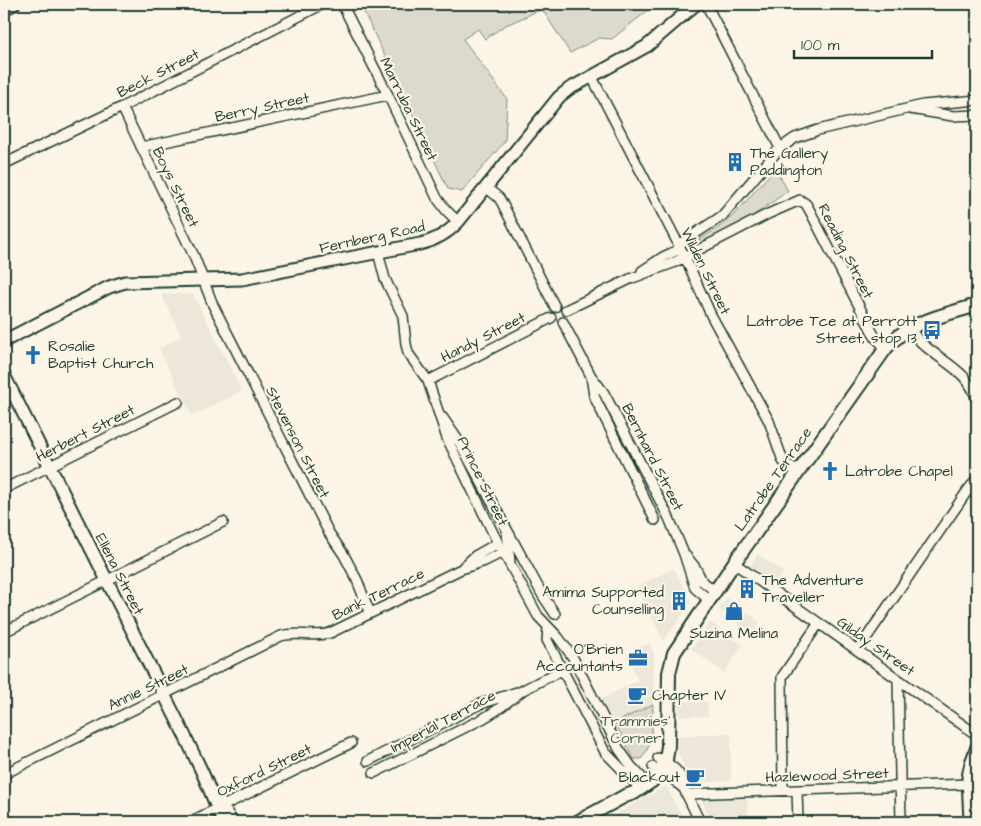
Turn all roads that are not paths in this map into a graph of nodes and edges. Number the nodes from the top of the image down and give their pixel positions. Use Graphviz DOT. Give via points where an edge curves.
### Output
graph roads {
  1 [pos="14,4"];
  2 [pos="323,4"];
  3 [pos="342,4"];
  4 [pos="696,4"];
  5 [pos="706,4"];
  6 [pos="4,9"];
  7 [pos="592,77"];
  8 [pos="388,95"];
  9 [pos="977,100"];
  10 [pos="122,107"];
  11 [pos="908,108"];
  12 [pos="977,116"];
  13 [pos="141,147"];
  14 [pos="780,148"];
  15 [pos="4,164"];
  16 [pos="486,187"];
  17 [pos="458,222"];
  18 [pos="681,250"];
  19 [pos="378,252"];
  20 [pos="204,280"];
  21 [pos="977,305"];
  22 [pos="555,307"];
  23 [pos="566,310"];
  24 [pos="551,318"];
  25 [pos="563,322"];
  26 [pos="910,328"];
  27 [pos="4,341"];
  28 [pos="886,348"];
  29 [pos="4,375"];
  30 [pos="591,376"];
  31 [pos="428,381"];
  32 [pos="178,402"];
  33 [pos="977,402"];
  34 [pos="437,410"];
  35 [pos="50,466"];
  36 [pos="798,472"];
  37 [pos="977,479"];
  38 [pos="4,489"];
  39 [pos="655,520"];
  40 [pos="223,522"];
  41 [pos="506,527"];
  42 [pos="498,543"];
  43 [pos="503,552"];
  44 [pos="521,554"];
  45 [pos="511,563"];
  46 [pos="734,563"];
  47 [pos="461,569"];
  48 [pos="107,580"];
  49 [pos="712,596"];
  50 [pos="370,613"];
  51 [pos="555,614"];
  52 [pos="819,623"];
  53 [pos="548,628"];
  54 [pos="4,632"];
  55 [pos="306,635"];
  56 [pos="858,650"];
  57 [pos="562,670"];
  58 [pos="898,679"];
  59 [pos="522,690"];
  60 [pos="164,694"];
  61 [pos="977,735"];
  62 [pos="350,743"];
  63 [pos="977,748"];
  64 [pos="619,749"];
  65 [pos="368,761"];
  66 [pos="659,764"];
  67 [pos="625,772"];
  68 [pos="374,773"];
  69 [pos="4,774"];
  70 [pos="971,779"];
  71 [pos="642,784"];
  72 [pos="900,786"];
  73 [pos="783,790"];
  74 [pos="797,790"];
  75 [pos="685,791"];
  76 [pos="220,807"];
  77 [pos="190,822"];
  78 [pos="223,822"];
  79 [pos="233,822"];
  80 [pos="577,822"];
  81 [pos="700,822"];
  82 [pos="798,822"];
  83 [pos="901,822"];
  84 [pos="970,822"];
  1 -- 6 [label="street"];
  2 -- 10 [label="street, Beck Street"];
  3 -- 8 [label="street, Marruba Street"];
  4 -- 7 [label="street, Fernberg Road" via="647,46"];
  5 -- 14 [label="street"];
  7 -- 16 [label="street, Fernberg Road" via="558,97"];
  7 -- 18 [label="street, Wilden Street"];
  8 -- 13 [label="street, Berry Street"];
  8 -- 17 [label="street, Marruba Street" via="437,198"];
  9 -- 11 [label="street"];
  10 -- 13 [label="street, Boys Street"];
  10 -- 15 [label="street, Beck Street"];
  11 -- 12 [label="street" via="953,116"];
  11 -- 14 [label="street" via="811,132"];
  13 -- 20 [label="street, Boys Street"];
  14 -- 18 [label="street" via="722,216"];
  16 -- 17 [label="street, Fernberg Road"];
  16 -- 22 [label="street" via="502,203"];
  17 -- 19 [label="street, Fernberg Road" via="438,238"];
  18 -- 23 [label="street" via="673,263 630,279"];
  18 -- 28 [label="street, Reading Street" via="801,201 810,211 875,337"];
  18 -- 36 [label="street, Wilden Street" via="711,315 769,421 783,461"];
  19 -- 20 [label="street, Fernberg Road" via="242,279"];
  19 -- 31 [label="street, Prince Street" via="385,278 400,308 408,353"];
  20 -- 27 [label="street, Fernberg Road" via="124,282"];
  20 -- 50 [label="street, Stevenson Street" via="329,532 357,580"];
  21 -- 26 [label="main road, Latrobe Terrace"];
  22 -- 23 [label="street"];
  22 -- 24 [label="street"];
  23 -- 25 [label="street"];
  24 -- 25 [label="street" via="554,322"];
  24 -- 31 [label="street, Handy Street"];
  25 -- 30 [label="street, Bernhard Street"];
  26 -- 28 [label="main road, Latrobe Terrace"];
  26 -- 33 [label="street" via="917,339 957,369 972,388"];
  28 -- 36 [label="main road, Latrobe Terrace"];
  29 -- 35 [label="street, Ellena Street"];
  30 -- 39 [label="street, Bernhard Street" via="594,396"];
  30 -- 49 [label="street, Bernhard Street" via="602,390 669,518 695,589"];
  31 -- 34 [label="street, Prince Street"];
  32 -- 35 [label="street, Herbert Street"];
  34 -- 41 [label="street, Prince Street" via="460,443"];
  34 -- 42 [label="street, Prince Street" via="452,449"];
  35 -- 38 [label="street, Herbert Street"];
  35 -- 48 [label="street, Ellena Street"];
  36 -- 46 [label="main road, Latrobe Terrace"];
  37 -- 56 [label="street"];
  40 -- 48 [label="street"];
  41 -- 44 [label="street, Prince Street"];
  41 -- 45 [label="street, Prince Street"];
  42 -- 43 [label="street, Prince Street"];
  42 -- 47 [label="street, Bank Terrace" via="475,556"];
  43 -- 45 [label="street, Prince Street"];
  43 -- 47 [label="street, Bank Terrace"];
  44 -- 45 [label="street"];
  44 -- 51 [label="street, Prince Street"];
  45 -- 53 [label="street, Prince Street" via="538,616"];
  46 -- 49 [label="main road, Latrobe Terrace"];
  46 -- 52 [label="street, Gilday Street"];
  47 -- 50 [label="street, Bank Terrace"];
  48 -- 54 [label="street"];
  48 -- 60 [label="street, Ellena Street"];
  49 -- 66 [label="main road, Latrobe Terrace" via="671,661 669,736"];
  50 -- 55 [label="street, Bank Terrace" via="330,634"];
  52 -- 56 [label="street, Gilday Street"];
  52 -- 73 [label="street" via="782,677"];
  53 -- 57 [label="street, Prince Street" via="546,639"];
  53 -- 64 [label="street, Prince Street" via="572,656"];
  55 -- 60 [label="street, Annie Street" via="281,636"];
  56 -- 58 [label="street, Gilday Street"];
  57 -- 59 [label="street, Imperial Terrace"];
  57 -- 67 [label="street, Prince Street" via="605,752"];
  58 -- 61 [label="street, Gilday Street"];
  58 -- 72 [label="street"];
  59 -- 65 [label="street, Imperial Terrace" via="485,702"];
  59 -- 68 [label="street, Imperial Terrace" via="484,718"];
  60 -- 69 [label="street, Annie Street"];
  60 -- 76 [label="street, Ellena Street"];
  62 -- 76 [label="street, Oxford Street"];
  63 -- 70 [label="street" via="971,763"];
  64 -- 67 [label="street, Prince Street"];
  64 -- 71 [label="street, Prince Street"];
  66 -- 71 [label="main road"];
  66 -- 75 [label="street" via="677,770"];
  67 -- 71 [label="street, Prince Street"];
  70 -- 72 [label="street, Hazlewood Street"];
  70 -- 84 [label="street"];
  71 -- 80 [label="main road"];
  72 -- 74 [label="street, Hazlewood Street"];
  72 -- 83 [label="street"];
  73 -- 74 [label="street, Hazlewood Street"];
  73 -- 75 [label="street, Hazlewood Street"];
  74 -- 82 [label="street"];
  75 -- 81 [label="street"];
  76 -- 77 [label="street, Oxford Street"];
  76 -- 78 [label="street, Ellena Street"];
  76 -- 79 [label="street, Ellena Street"];
}
